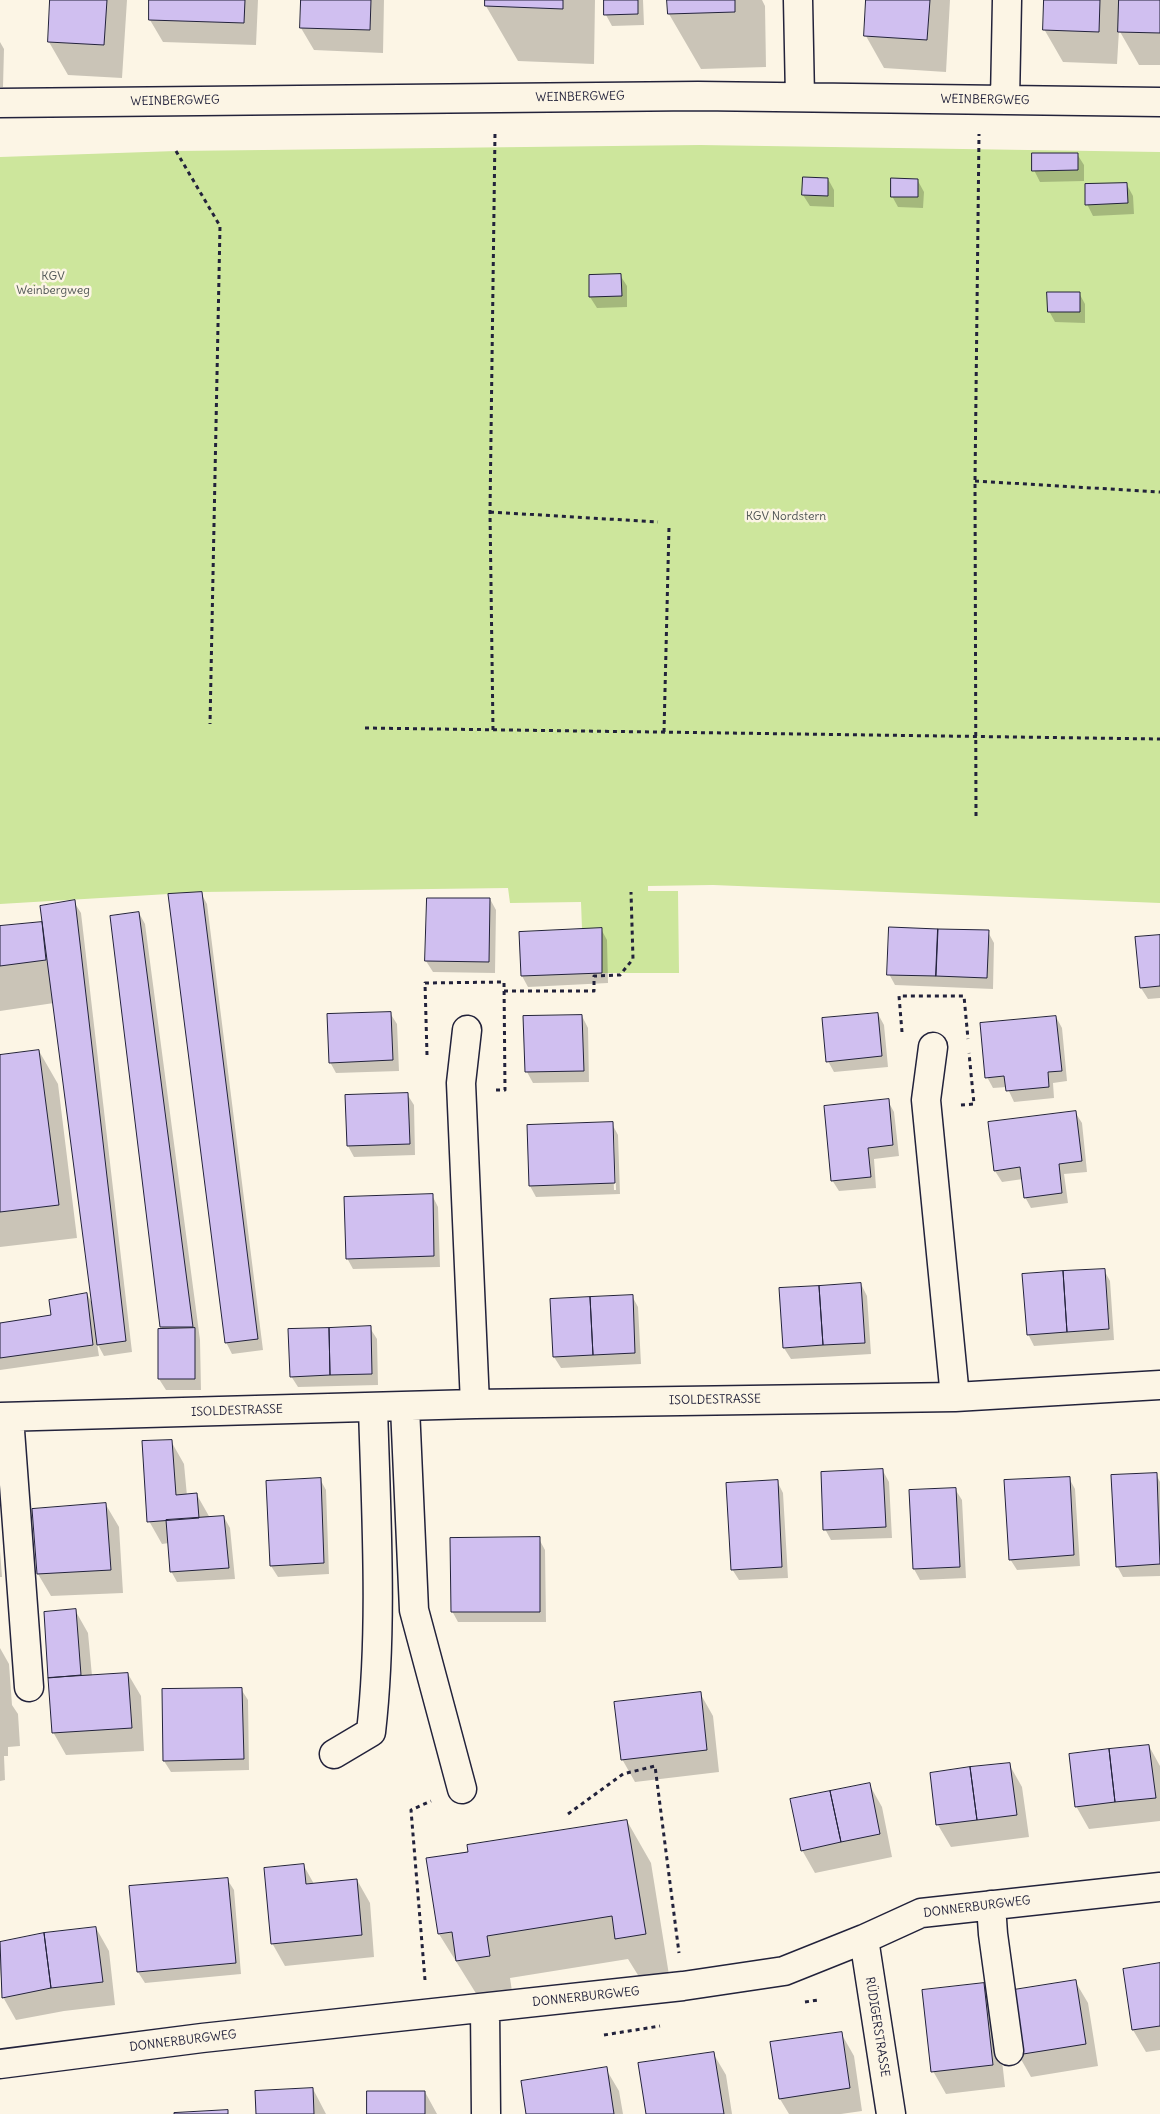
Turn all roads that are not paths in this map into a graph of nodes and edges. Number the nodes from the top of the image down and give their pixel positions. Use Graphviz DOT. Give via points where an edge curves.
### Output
graph roads {
  1 [pos="798,0"];
  2 [pos="1007,0"];
  3 [pos="800,97"];
  4 [pos="992,100"];
  5 [pos="1160,102"];
  6 [pos="0,103"];
  7 [pos="467,1030"];
  8 [pos="933,1047"];
  9 [pos="1160,1384"];
  10 [pos="955,1397"];
  11 [pos="475,1404"];
  12 [pos="373,1407"];
  13 [pos="406,1407"];
  14 [pos="4,1417"];
  15 [pos="29,1687"];
  16 [pos="334,1754"];
  17 [pos="462,1789"];
  18 [pos="1160,1888"];
  19 [pos="991,1905"];
  20 [pos="864,1940"];
  21 [pos="485,2008"];
  22 [pos="1008,2051"];
  23 [pos="0,2064"];
  24 [pos="486,2114"];
  25 [pos="891,2114"];
  1 -- 3 [label="street"];
  2 -- 4 [label="street"];
  3 -- 4 [label="street, WEINBERGWEG"];
  3 -- 6 [label="street, WEINBERGWEG"];
  4 -- 5 [label="street, WEINBERGWEG"];
  7 -- 11 [label="street" via="461,1083"];
  8 -- 10 [label="street" via="926,1100"];
  9 -- 10 [label="street, ISOLDESTRASSE"];
  10 -- 11 [label="street, ISOLDESTRASSE"];
  11 -- 13 [label="street, ISOLDESTRASSE"];
  12 -- 13 [label="street, ISOLDESTRASSE"];
  12 -- 14 [label="street, ISOLDESTRASSE"];
  12 -- 16 [label="street" via="377,1607 375,1697 371,1732"];
  13 -- 17 [label="street" via="414,1610"];
  14 -- 15 [label="street"];
  18 -- 19 [label="street, DONNERBURGWEG"];
  19 -- 20 [label="street, DONNERBURGWEG" via="921,1913"];
  19 -- 22 [label="street"];
  20 -- 21 [label="street, DONNERBURGWEG" via="784,1971"];
  20 -- 25 [label="street, RÜDIGERSTRASSE"];
  21 -- 23 [label="street, DONNERBURGWEG" via="202,2038"];
  21 -- 24 [label="street"];
}
